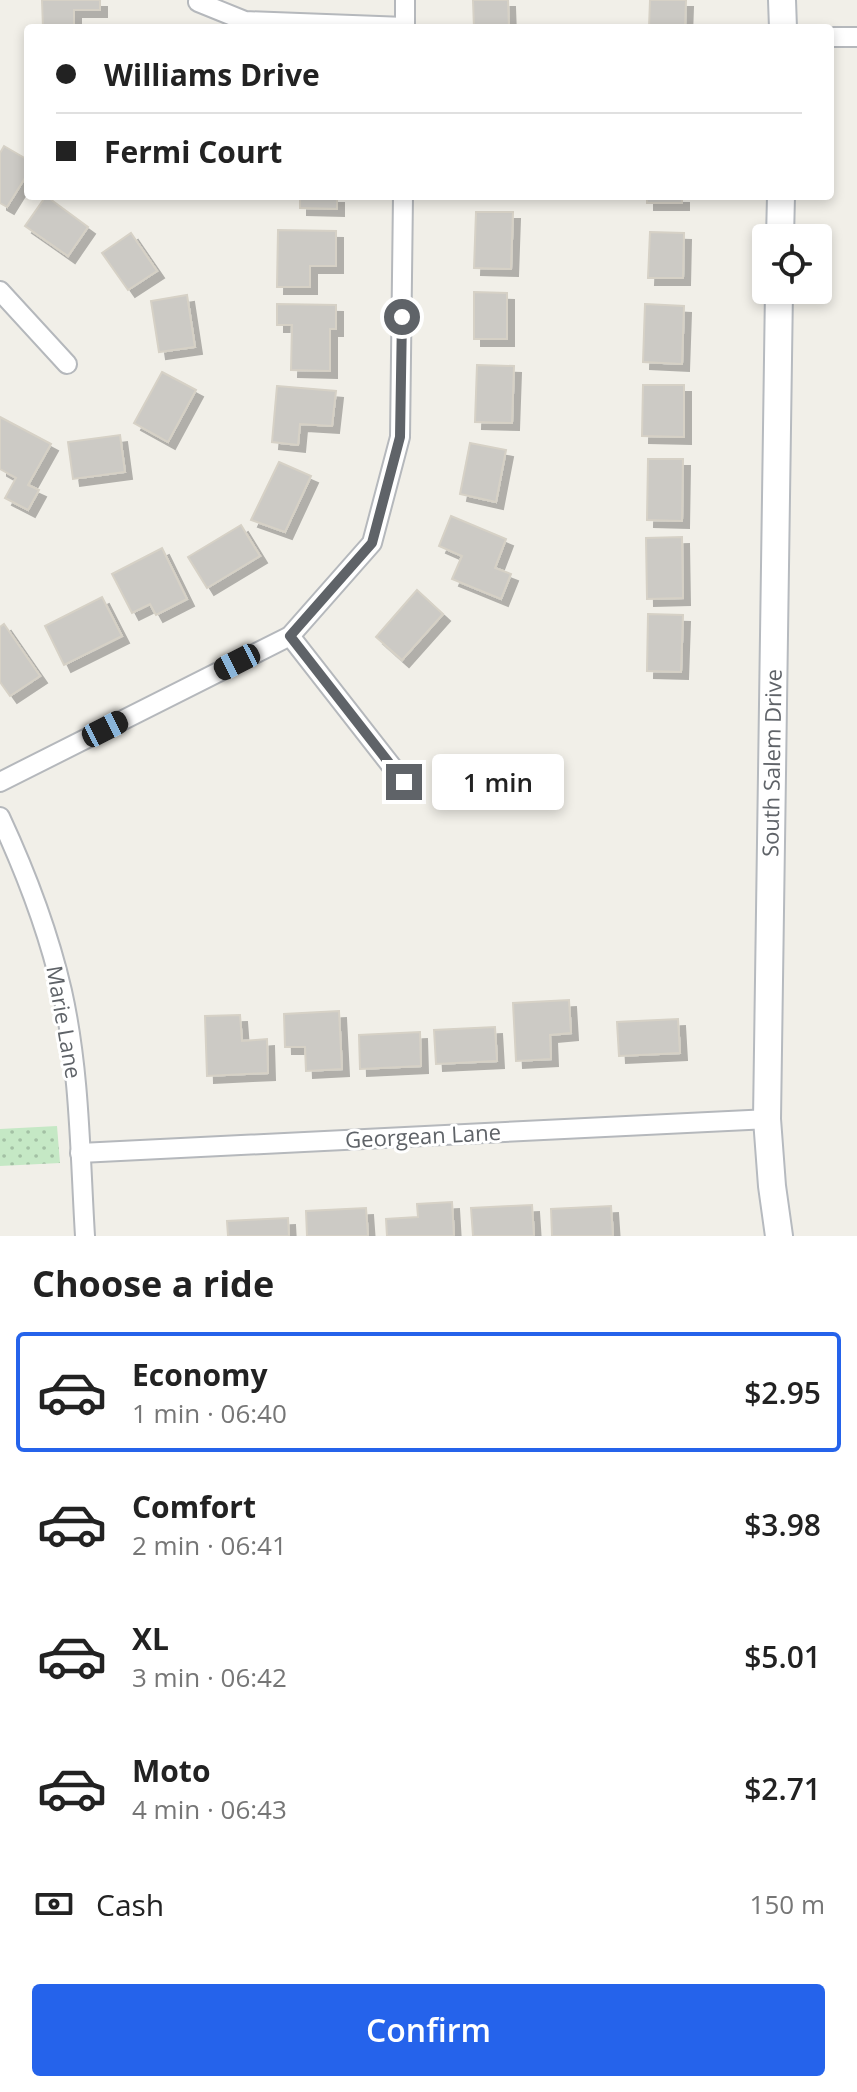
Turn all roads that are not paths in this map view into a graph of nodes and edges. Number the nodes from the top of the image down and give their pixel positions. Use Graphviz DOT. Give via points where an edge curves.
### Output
graph roads {
  1 [pos="405,0"];
  2 [pos="782,0"];
  3 [pos="198,2"];
  4 [pos="325,24"];
  5 [pos="405,24"];
  6 [pos="783,24"];
  7 [pos="834,37"];
  8 [pos="857,37"];
  9 [pos="403,200"];
  10 [pos="781,200"];
  11 [pos="780,224"];
  12 [pos="0,291"];
  13 [pos="779,304"];
  14 [pos="67,364"];
  15 [pos="290,636"];
  16 [pos="0,782"];
  17 [pos="404,782"];
  18 [pos="0,817"];
  19 [pos="767,1119"];
  20 [pos="80,1153"];
  21 [pos="85,1236"];
  22 [pos="779,1236"];
  1 -- 5 [label="street"];
  2 -- 6 [label="street"];
  3 -- 4 [label="street" via="245,21"];
  7 -- 8 [label="street"];
  9 -- 15 [label="street" via="400,437 372,543"];
  10 -- 11 [label="street"];
  12 -- 14 [label="street"];
  13 -- 19 [label="street, South Salem Drive"];
  15 -- 16 [label="street"];
  15 -- 17 [label="street"];
  18 -- 20 [label="street, Marie Lane" via="38,909 63,993"];
  19 -- 20 [label="street, Georgean Lane"];
  19 -- 22 [label="street, South Salem Drive"];
  20 -- 21 [label="street, Marie Lane"];
}
